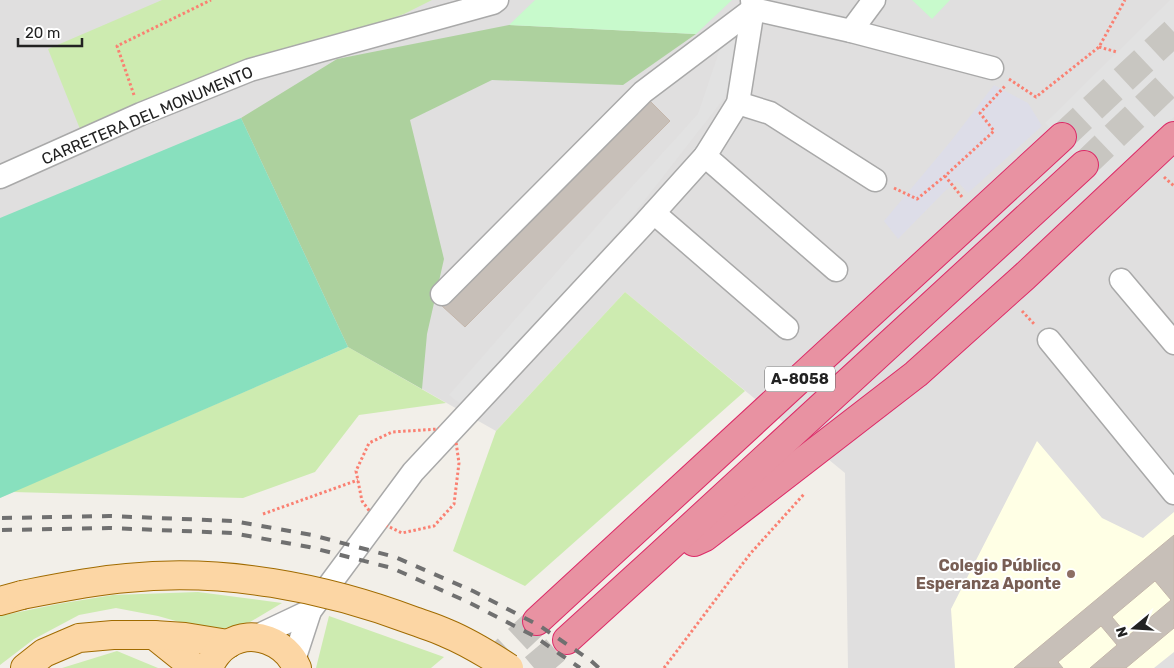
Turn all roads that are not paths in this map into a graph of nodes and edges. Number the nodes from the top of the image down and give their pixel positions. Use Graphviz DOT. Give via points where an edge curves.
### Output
graph roads {
  1 [pos="497,0"];
  2 [pos="874,0"];
  3 [pos="752,4"];
  4 [pos="851,31"];
  5 [pos="1002,74"];
  6 [pos="738,103"];
  7 [pos="1174,136"];
  8 [pos="1062,137"];
  9 [pos="705,156"];
  10 [pos="1084,165"];
  11 [pos="0,177"];
  12 [pos="876,180"];
  13 [pos="654,213"];
  14 [pos="836,270"];
  15 [pos="1122,280"];
  16 [pos="442,294"];
  17 [pos="787,328"];
  18 [pos="1049,340"];
  19 [pos="1174,342"];
  20 [pos="1174,493"];
  21 [pos="656,559"];
  22 [pos="11,598"];
  23 [pos="310,611"];
  24 [pos="537,621"];
  25 [pos="154,635"];
  26 [pos="255,637"];
  27 [pos="566,640"];
  28 [pos="228,644"];
  29 [pos="295,664"];
  30 [pos="24,668"];
  31 [pos="195,668"];
  32 [pos="208,668"];
  33 [pos="509,668"];
  1 -- 11 [label="street, CARRETERA DEL MONUMENTO" via="250,70"];
  2 -- 4 [label="street"];
  3 -- 4 [label="street"];
  3 -- 6 [label="street"];
  3 -- 16 [label="street" via="643,92"];
  4 -- 5 [label="street"];
  6 -- 9 [label="street"];
  6 -- 12 [label="street" via="770,113"];
  7 -- 21 [label="highway" via="916,374 705,537"];
  8 -- 24 [label="highway, A-8058"];
  9 -- 13 [label="street"];
  9 -- 14 [label="street"];
  10 -- 21 [label="highway, A-8058"];
  13 -- 17 [label="street"];
  13 -- 23 [label="street" via="413,472"];
  15 -- 19 [label="street"];
  18 -- 20 [label="street"];
  21 -- 27 [label="highway, A-8058"];
  22 -- 33 [label="main road, bridge" via="74,584 185,575 280,584 336,595 394,613 446,633"];
  23 -- 26 [label="street"];
  23 -- 29 [label="street"];
  25 -- 28 [label="main road"];
  25 -- 30 [label="main road" via="79,638 44,654"];
  25 -- 31 [label="main road"];
  26 -- 28 [label="main road" via="241,638"];
  26 -- 29 [label="main road" via="270,640 284,649"];
  28 -- 32 [label="main road" via="215,655"];
}
